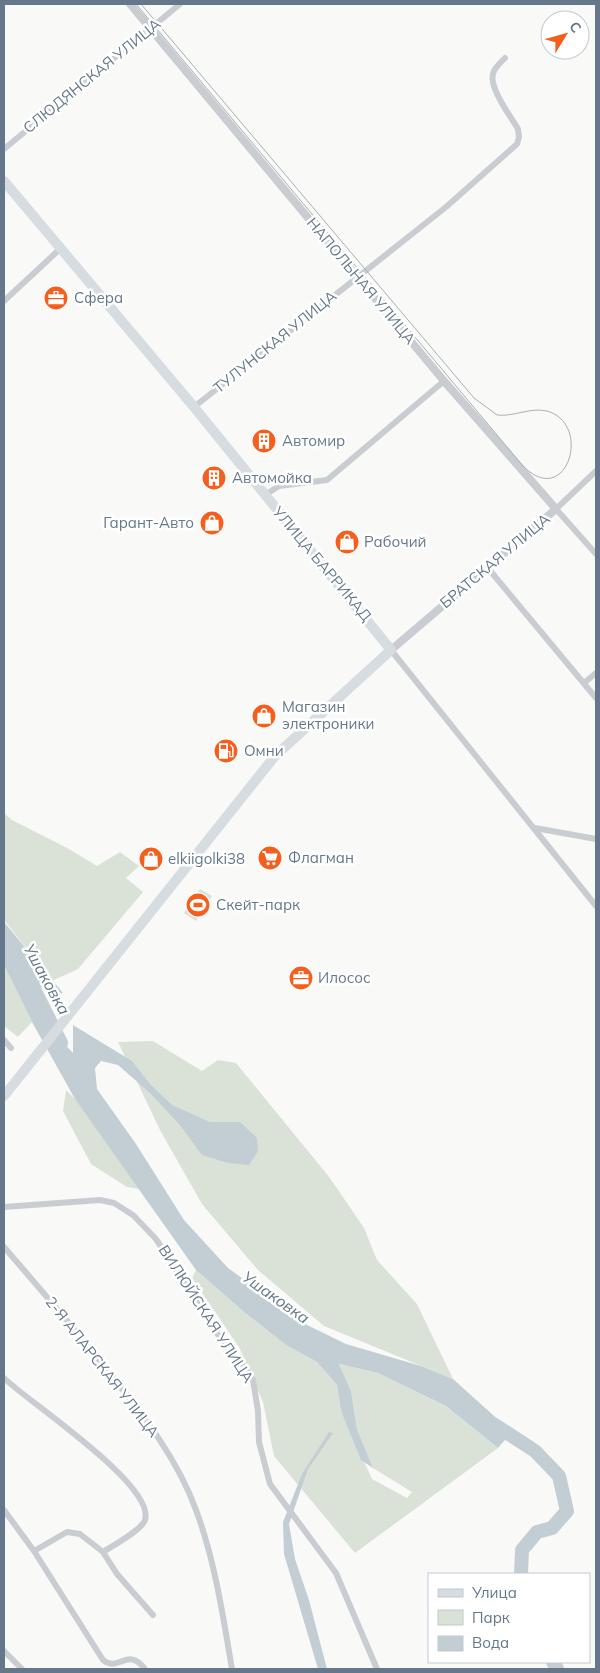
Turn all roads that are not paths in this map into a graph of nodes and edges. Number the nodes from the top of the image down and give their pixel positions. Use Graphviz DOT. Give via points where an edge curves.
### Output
graph roads {
  1 [pos="130,4"];
  2 [pos="180,4"];
  3 [pos="150,29"];
  4 [pos="505,58"];
  5 [pos="4,149"];
  6 [pos="4,181"];
  7 [pos="61,248"];
  8 [pos="357,276"];
  9 [pos="4,301"];
  10 [pos="444,381"];
  11 [pos="194,406"];
  12 [pos="596,471"];
  13 [pos="265,496"];
  14 [pos="556,509"];
  15 [pos="596,554"];
  16 [pos="487,567"];
  17 [pos="391,650"];
  18 [pos="596,672"];
  19 [pos="584,683"];
  20 [pos="596,698"];
  21 [pos="535,828"];
  22 [pos="596,838"];
  23 [pos="596,906"];
  24 [pos="4,1040"];
  25 [pos="11,1048"];
  26 [pos="4,1096"];
  27 [pos="4,1207"];
  28 [pos="4,1247"];
  29 [pos="4,1378"];
  30 [pos="4,1510"];
  31 [pos="34,1551"];
  32 [pos="103,1552"];
  33 [pos="153,1614"];
  34 [pos="4,1651"];
  35 [pos="22,1669"];
  36 [pos="145,1669"];
  37 [pos="232,1669"];
  38 [pos="377,1669"];
  1 -- 3 [label="street, НАПОЛЬНАЯ УЛИЦА"];
  2 -- 3 [label="street, СЛЮДЯНСКАЯ УЛИЦА"];
  3 -- 5 [label="street, СЛЮДЯНСКАЯ УЛИЦА"];
  3 -- 8 [label="street, НАПОЛЬНАЯ УЛИЦА"];
  4 -- 8 [label="street, ТУЛУНСКАЯ УЛИЦА" via="492,76 493,85 518,129 517,144 446,206"];
  6 -- 7 [label="main road, УЛИЦА БАРРИКАД"];
  7 -- 9 [label="street"];
  7 -- 11 [label="main road, УЛИЦА БАРРИКАД"];
  8 -- 10 [label="street, НАПОЛЬНАЯ УЛИЦА"];
  8 -- 11 [label="street, ТУЛУНСКАЯ УЛИЦА"];
  10 -- 13 [label="street" via="327,480 279,486"];
  10 -- 14 [label="street, НАПОЛЬНАЯ УЛИЦА"];
  11 -- 13 [label="main road, УЛИЦА БАРРИКАД"];
  12 -- 14 [label="street, БРАТСКАЯ УЛИЦА"];
  13 -- 17 [label="main road, УЛИЦА БАРРИКАД"];
  14 -- 15 [label="street, НАПОЛЬНАЯ УЛИЦА"];
  14 -- 16 [label="street, БРАТСКАЯ УЛИЦА"];
  16 -- 17 [label="street, БРАТСКАЯ УЛИЦА"];
  16 -- 19 [label="street"];
  17 -- 21 [label="street, УЛИЦА БАРРИКАД"];
  17 -- 26 [label="main road" via="275,756"];
  18 -- 19 [label="street"];
  19 -- 20 [label="street"];
  21 -- 22 [label="street"];
  21 -- 23 [label="street, УЛИЦА БАРРИКАД"];
  24 -- 25 [label="street"];
  27 -- 38 [label="street, ВИЛЮЙСКАЯ УЛИЦА" via="100,1200 114,1203 133,1215 156,1239 228,1350 253,1380 265,1471 275,1492 336,1573"];
  28 -- 37 [label="street, 2-Я АЛАРСКАЯ УЛИЦА" via="134,1403 177,1467 196,1510 220,1598"];
  29 -- 32 [label="street" via="94,1449 136,1493 145,1511 145,1521 140,1528"];
  30 -- 31 [label="street"];
  31 -- 32 [label="street" via="67,1532 80,1534"];
  31 -- 36 [label="street" via="102,1660 115,1665 125,1659 133,1659"];
  32 -- 33 [label="street" via="117,1574"];
  34 -- 35 [label="street"];
}
